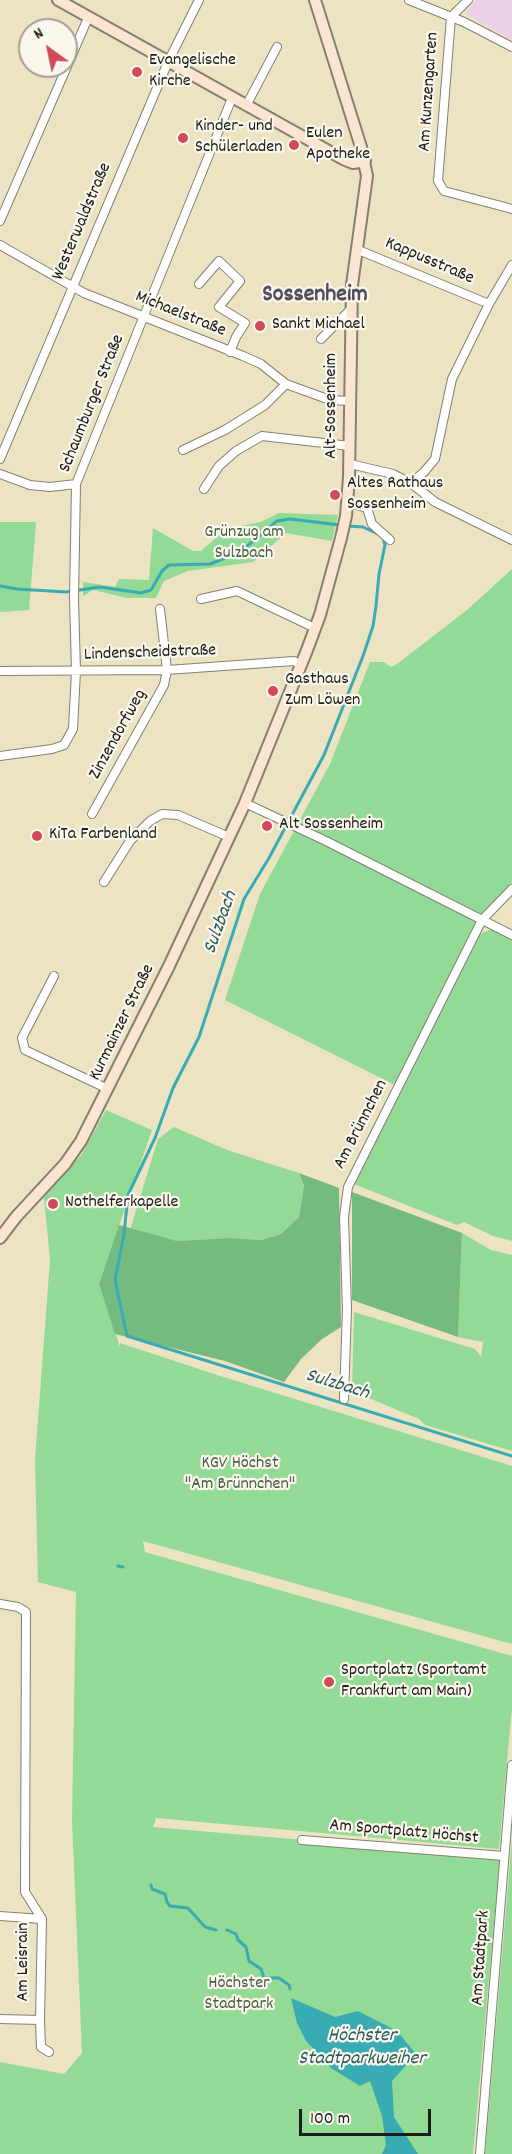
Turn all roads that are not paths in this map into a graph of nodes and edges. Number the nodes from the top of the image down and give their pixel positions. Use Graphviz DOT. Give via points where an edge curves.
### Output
graph roads {
  1 [pos="58,0"];
  2 [pos="200,0"];
  3 [pos="315,0"];
  4 [pos="409,0"];
  5 [pos="468,0"];
  6 [pos="451,17"];
  7 [pos="88,18"];
  8 [pos="277,47"];
  9 [pos="512,47"];
  10 [pos="168,62"];
  11 [pos="232,98"];
  12 [pos="246,106"];
  13 [pos="365,161"];
  14 [pos="512,209"];
  15 [pos="0,221"];
  16 [pos="0,245"];
  17 [pos="356,249"];
  18 [pos="512,265"];
  19 [pos="199,285"];
  20 [pos="72,287"];
  21 [pos="489,304"];
  22 [pos="350,310"];
  23 [pos="144,318"];
  24 [pos="321,339"];
  25 [pos="231,352"];
  26 [pos="286,384"];
  27 [pos="351,401"];
  28 [pos="350,446"];
  29 [pos="183,450"];
  30 [pos="0,459"];
  31 [pos="350,464"];
  32 [pos="0,474"];
  33 [pos="411,483"];
  34 [pos="76,484"];
  35 [pos="204,489"];
  36 [pos="347,502"];
  37 [pos="390,540"];
  38 [pos="512,540"];
  39 [pos="201,599"];
  40 [pos="160,609"];
  41 [pos="315,628"];
  42 [pos="301,665"];
  43 [pos="167,670"];
  44 [pos="0,671"];
  45 [pos="76,671"];
  46 [pos="0,756"];
  47 [pos="244,803"];
  48 [pos="92,814"];
  49 [pos="229,837"];
  50 [pos="104,882"];
  51 [pos="512,890"];
  52 [pos="482,920"];
  53 [pos="512,935"];
  54 [pos="54,976"];
  55 [pos="108,1089"];
  56 [pos="0,1238"];
  57 [pos="344,1399"];
  58 [pos="0,1604"];
  59 [pos="512,1765"];
  60 [pos="302,1840"];
  61 [pos="504,1856"];
  62 [pos="0,1916"];
  63 [pos="42,1919"];
  64 [pos="0,2019"];
  65 [pos="40,2020"];
  66 [pos="49,2052"];
  67 [pos="480,2154"];
  1 -- 7 [label="main road"];
  2 -- 10 [label="street, Westerwaldstraße"];
  3 -- 13 [label="main road, Alt-Sossenheim"];
  4 -- 6 [label="street"];
  5 -- 6 [label="street, Am Kunzengarten"];
  6 -- 9 [label="street"];
  6 -- 14 [label="street, Am Kunzengarten" via="438,181 444,191"];
  7 -- 10 [label="main road"];
  7 -- 15 [label="street"];
  8 -- 12 [label="street"];
  10 -- 11 [label="main road"];
  10 -- 20 [label="street, Westerwaldstraße"];
  11 -- 12 [label="main road"];
  11 -- 23 [label="street, Schaumburger Straße"];
  12 -- 13 [label="main road" via="348,162"];
  13 -- 17 [label="main road, Alt-Sossenheim" via="367,184"];
  16 -- 20 [label="street, Michaelstraße"];
  17 -- 21 [label="street, Kappusstraße"];
  17 -- 22 [label="main road, Alt-Sossenheim"];
  18 -- 21 [label="street"];
  19 -- 25 [label="street" via="219,261 240,281 219,307 245,323"];
  20 -- 23 [label="street, Michaelstraße"];
  20 -- 30 [label="street, Westerwaldstraße"];
  21 -- 33 [label="street" via="452,379 435,459"];
  22 -- 24 [label="street"];
  22 -- 27 [label="main road, Alt-Sossenheim"];
  23 -- 25 [label="street, Michaelstraße"];
  23 -- 34 [label="street, Schaumburger Straße"];
  25 -- 26 [label="street, Michaelstraße" via="261,364"];
  26 -- 27 [label="street, Michaelstraße" via="330,400"];
  26 -- 29 [label="street" via="265,405"];
  27 -- 28 [label="main road, Alt-Sossenheim"];
  28 -- 31 [label="main road, Alt-Sossenheim"];
  28 -- 35 [label="street" via="262,436 219,466"];
  31 -- 33 [label="street" via="393,474"];
  31 -- 36 [label="main road, Alt-Sossenheim"];
  32 -- 34 [label="street" via="30,485"];
  33 -- 38 [label="street" via="435,502"];
  34 -- 45 [label="street, Schaumburger Straße"];
  36 -- 37 [label="street" via="367,508 372,524"];
  36 -- 41 [label="main road, Alt-Sossenheim"];
  39 -- 41 [label="street" via="237,591"];
  40 -- 43 [label="street"];
  41 -- 42 [label="main road, Alt-Sossenheim"];
  42 -- 43 [label="street, Lindenscheidstraße" via="294,662"];
  42 -- 47 [label="main road, Alt-Sossenheim"];
  43 -- 45 [label="street, Lindenscheidstraße"];
  43 -- 48 [label="street, Zinzendorfweg" via="164,685"];
  44 -- 45 [label="street, Lindenscheidstraße"];
  45 -- 46 [label="street, Schaumburger Straße" via="73,729 64,745"];
  47 -- 49 [label="main road, Kurmainzer Straße"];
  47 -- 52 [label="street"];
  49 -- 50 [label="street" via="178,815 162,814 130,841"];
  49 -- 55 [label="main road, Kurmainzer Straße"];
  51 -- 52 [label="street, Am Brünnchen"];
  52 -- 53 [label="street"];
  52 -- 57 [label="street, Am Brünnchen" via="348,1187 344,1217"];
  54 -- 55 [label="street" via="22,1038 25,1050"];
  55 -- 56 [label="main road, Kurmainzer Straße" via="75,1152"];
  58 -- 63 [label="street, Am Leisrain" via="26,1612 25,1892"];
  59 -- 61 [label="street, Am Stadtpark"];
  60 -- 61 [label="street, Am Sportplatz Höchst"];
  61 -- 67 [label="street, Am Stadtpark"];
  62 -- 63 [label="street"];
  63 -- 65 [label="street, Am Leisrain"];
  64 -- 65 [label="street"];
  65 -- 66 [label="street, Am Leisrain" via="41,2047"];
}
